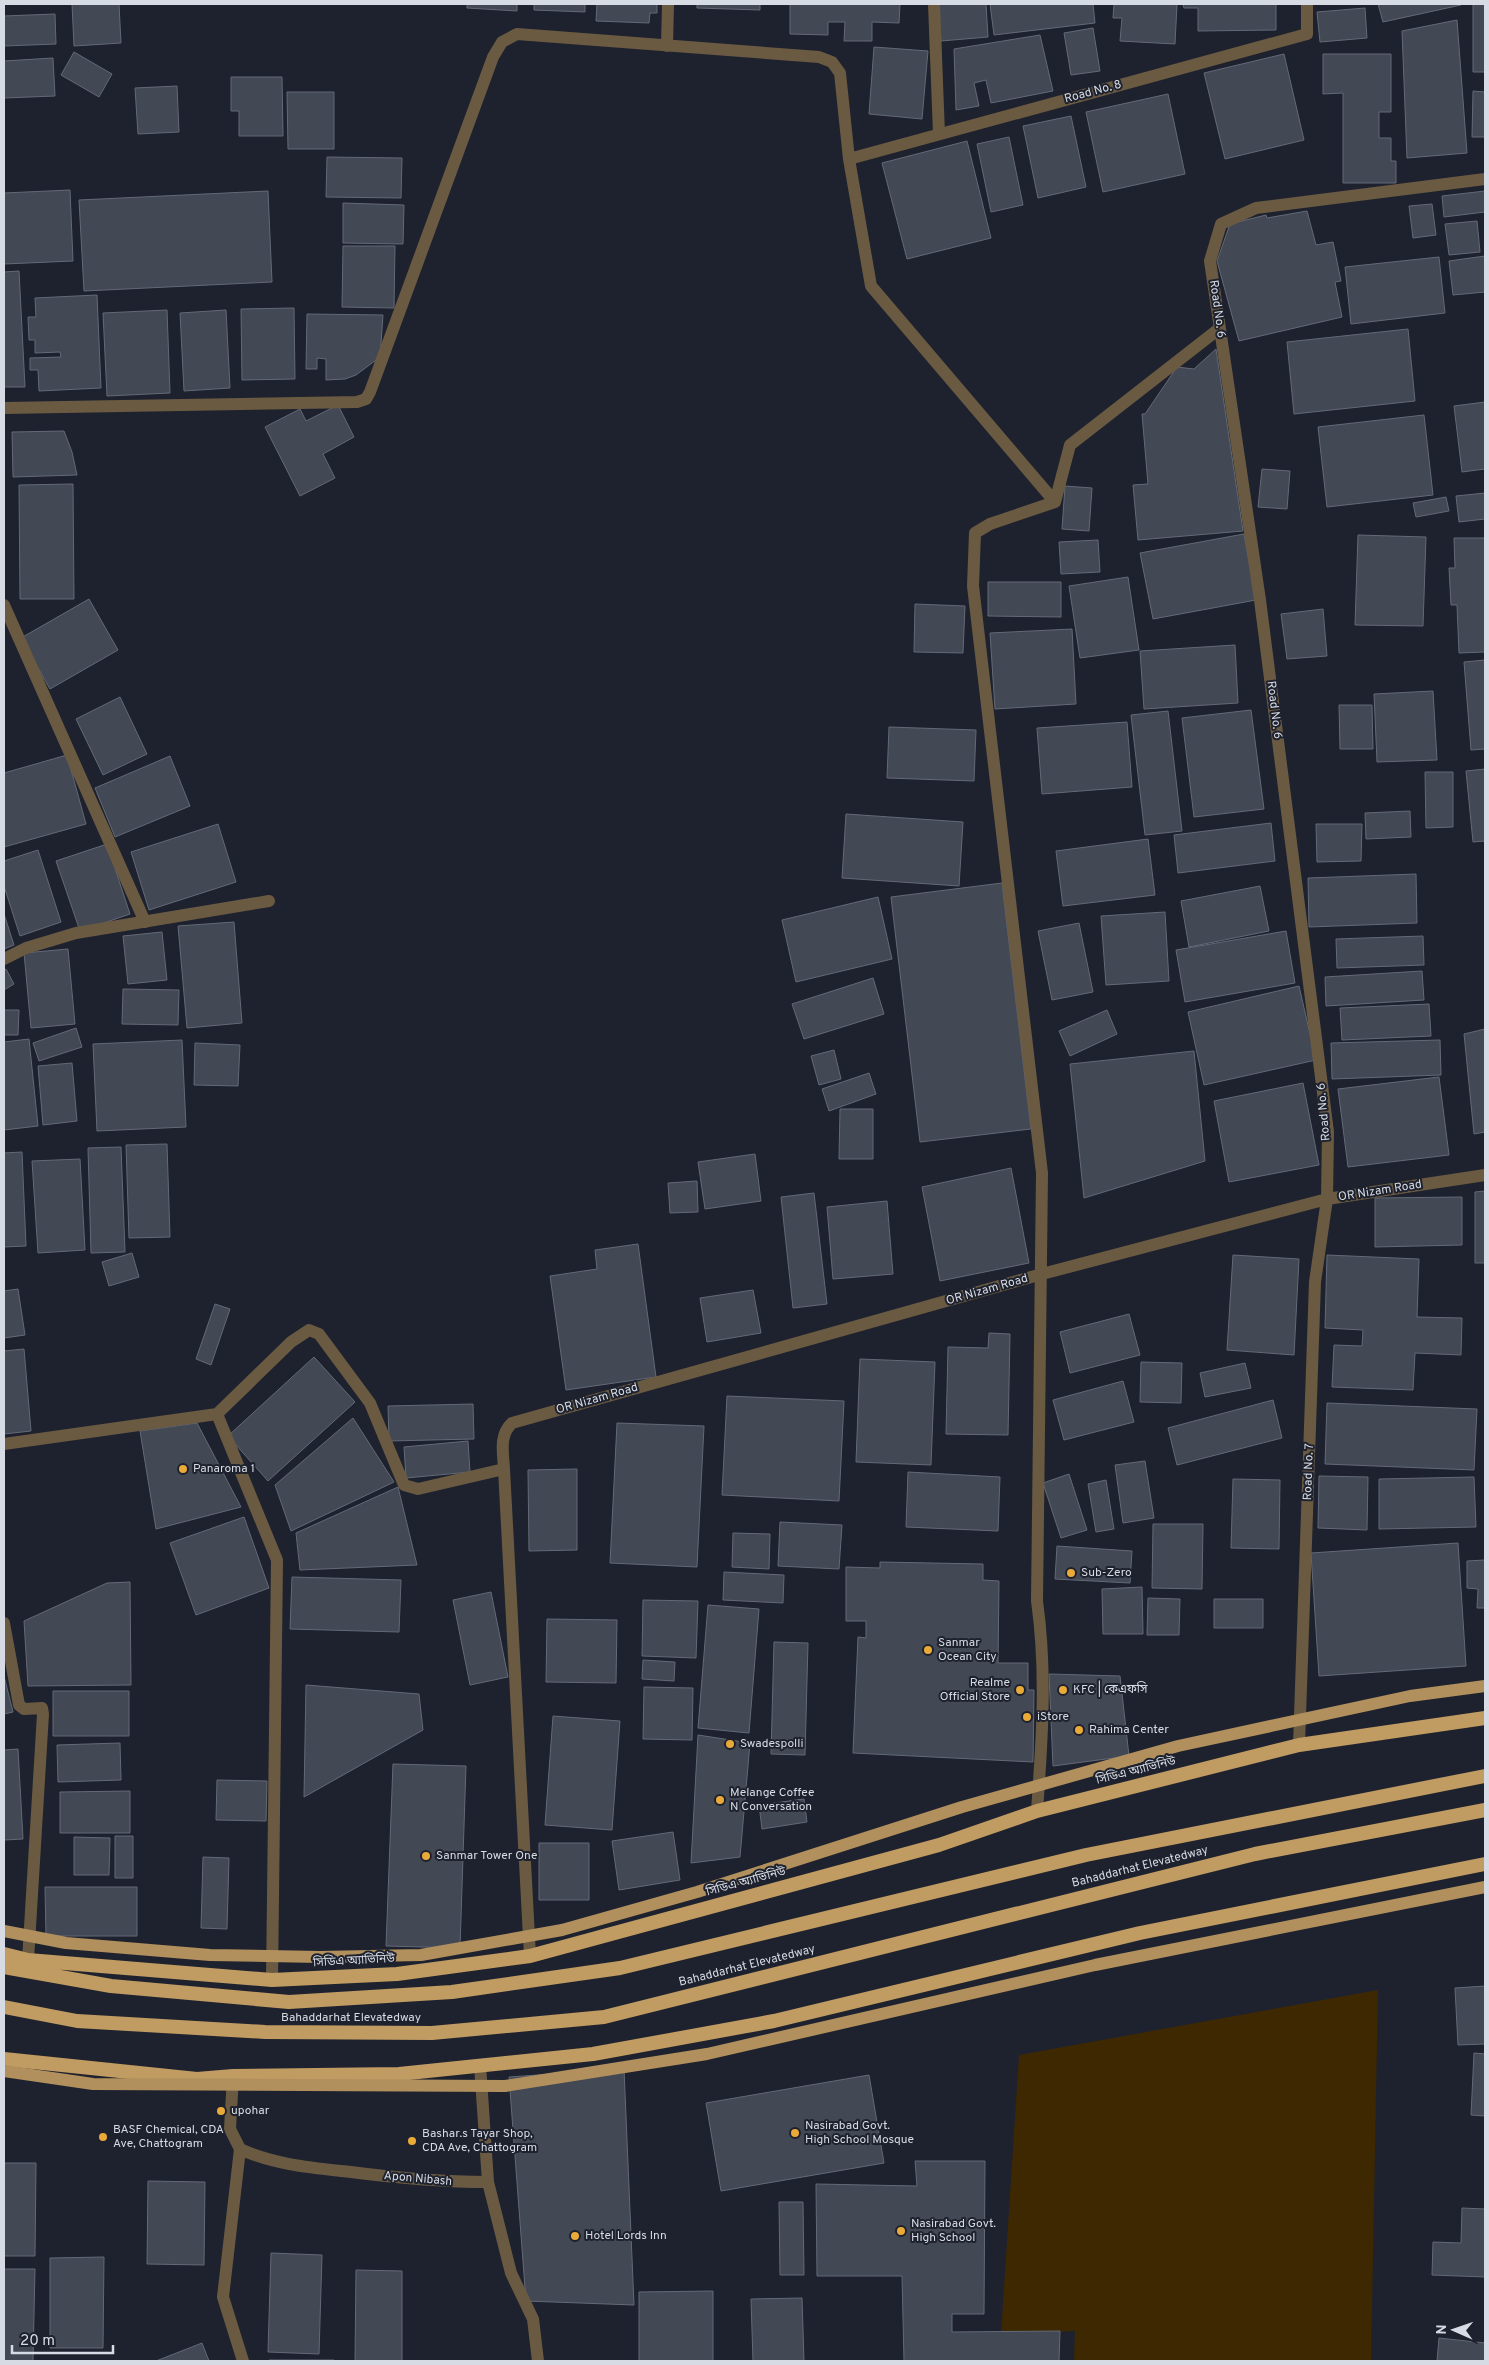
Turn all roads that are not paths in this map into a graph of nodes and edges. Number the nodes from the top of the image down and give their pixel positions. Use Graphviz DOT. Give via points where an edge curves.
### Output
graph roads {
  1 [pos="668,4"];
  2 [pos="934,4"];
  3 [pos="1307,4"];
  4 [pos="667,46"];
  5 [pos="939,134"];
  6 [pos="849,159"];
  7 [pos="1485,179"];
  8 [pos="1220,328"];
  9 [pos="4,408"];
  10 [pos="1055,502"];
  11 [pos="4,605"];
  12 [pos="9,629"];
  13 [pos="269,901"];
  14 [pos="146,922"];
  15 [pos="4,959"];
  16 [pos="1485,1175"];
  17 [pos="1327,1199"];
  18 [pos="1042,1274"];
  19 [pos="217,1414"];
  20 [pos="4,1444"];
  21 [pos="504,1469"];
  22 [pos="4,1623"];
  23 [pos="1485,1686"];
  24 [pos="1485,1718"];
  25 [pos="1299,1745"];
  26 [pos="1485,1776"];
  27 [pos="1485,1810"];
  28 [pos="1037,1811"];
  29 [pos="1485,1864"];
  30 [pos="1485,1888"];
  31 [pos="4,1931"];
  32 [pos="4,1954"];
  33 [pos="530,1956"];
  34 [pos="28,1960"];
  35 [pos="4,1967"];
  36 [pos="272,1980"];
  37 [pos="4,2007"];
  38 [pos="4,2058"];
  39 [pos="480,2066"];
  40 [pos="4,2071"];
  41 [pos="233,2076"];
  42 [pos="240,2149"];
  43 [pos="488,2182"];
  44 [pos="243,2361"];
  45 [pos="538,2361"];
  1 -- 4 [label="street"];
  2 -- 5 [label="street"];
  3 -- 5 [label="street, Road No. 8" via="1308,34"];
  4 -- 6 [label="street" via="819,57 832,62 840,73"];
  4 -- 9 [label="street" via="517,34 502,42 493,57 366,399 357,402"];
  5 -- 6 [label="street, Road No. 8"];
  6 -- 10 [label="street" via="871,286"];
  7 -- 8 [label="street, Road No. 6" via="1256,208 1221,224 1210,261"];
  8 -- 10 [label="street" via="1070,445"];
  8 -- 17 [label="street, Road No. 6" via="1260,600 1322,1083 1328,1132"];
  10 -- 18 [label="street" via="990,524 976,533 973,577 1042,1173"];
  11 -- 12 [label="street"];
  12 -- 14 [label="street"];
  13 -- 14 [label="street"];
  14 -- 15 [label="street" via="76,933 26,948"];
  16 -- 17 [label="street, OR Nizam Road"];
  17 -- 18 [label="street, OR Nizam Road"];
  17 -- 25 [label="street, Road No. 7" via="1315,1282"];
  18 -- 21 [label="street, OR Nizam Road" via="512,1423 503,1438"];
  18 -- 28 [label="street" via="1037,1601 1042,1637 1044,1712"];
  19 -- 20 [label="street"];
  19 -- 21 [label="street" via="291,1342 309,1330 318,1334 370,1403 404,1485 418,1489"];
  19 -- 36 [label="street" via="277,1560"];
  21 -- 33 [label="street"];
  22 -- 34 [label="street" via="19,1705 24,1709 42,1708 43,1714"];
  23 -- 31 [label="main road, bridge" via="1410,1696 1178,1746 962,1807 698,1892 562,1930 420,1955 210,1954 66,1943"];
  24 -- 25 [label="highway, সিডিএ অ্যাভিনিউ"];
  25 -- 28 [label="highway, সিডিএ অ্যাভিনিউ"];
  26 -- 35 [label="highway, Bahaddarhat Elevatedway" via="1086,1856 620,1968 452,1992 289,2002 110,1986"];
  27 -- 37 [label="highway, Bahaddarhat Elevatedway" via="1255,1854 604,2017 432,2033 265,2032 77,2021"];
  28 -- 33 [label="highway, সিডিএ অ্যাভিনিউ" via="939,1845"];
  29 -- 39 [label="highway" via="1140,1933 774,2020 593,2054"];
  30 -- 40 [label="main road, bridge" via="1094,1965 708,2054 505,2086 93,2084"];
  32 -- 34 [label="highway, সিডিএ অ্যাভিনিউ"];
  33 -- 36 [label="highway, সিডিএ অ্যাভিনিউ" via="397,1974"];
  34 -- 36 [label="highway, সিডিএ অ্যাভিনিউ"];
  38 -- 41 [label="highway" via="197,2080"];
  39 -- 41 [label="highway" via="399,2074"];
  39 -- 43 [label="street"];
  41 -- 42 [label="street" via="230,2128"];
  42 -- 43 [label="street, Apon Nibash" via="260,2158 319,2169 408,2179"];
  42 -- 44 [label="street" via="223,2298"];
  43 -- 45 [label="street" via="511,2273 533,2319"];
}
